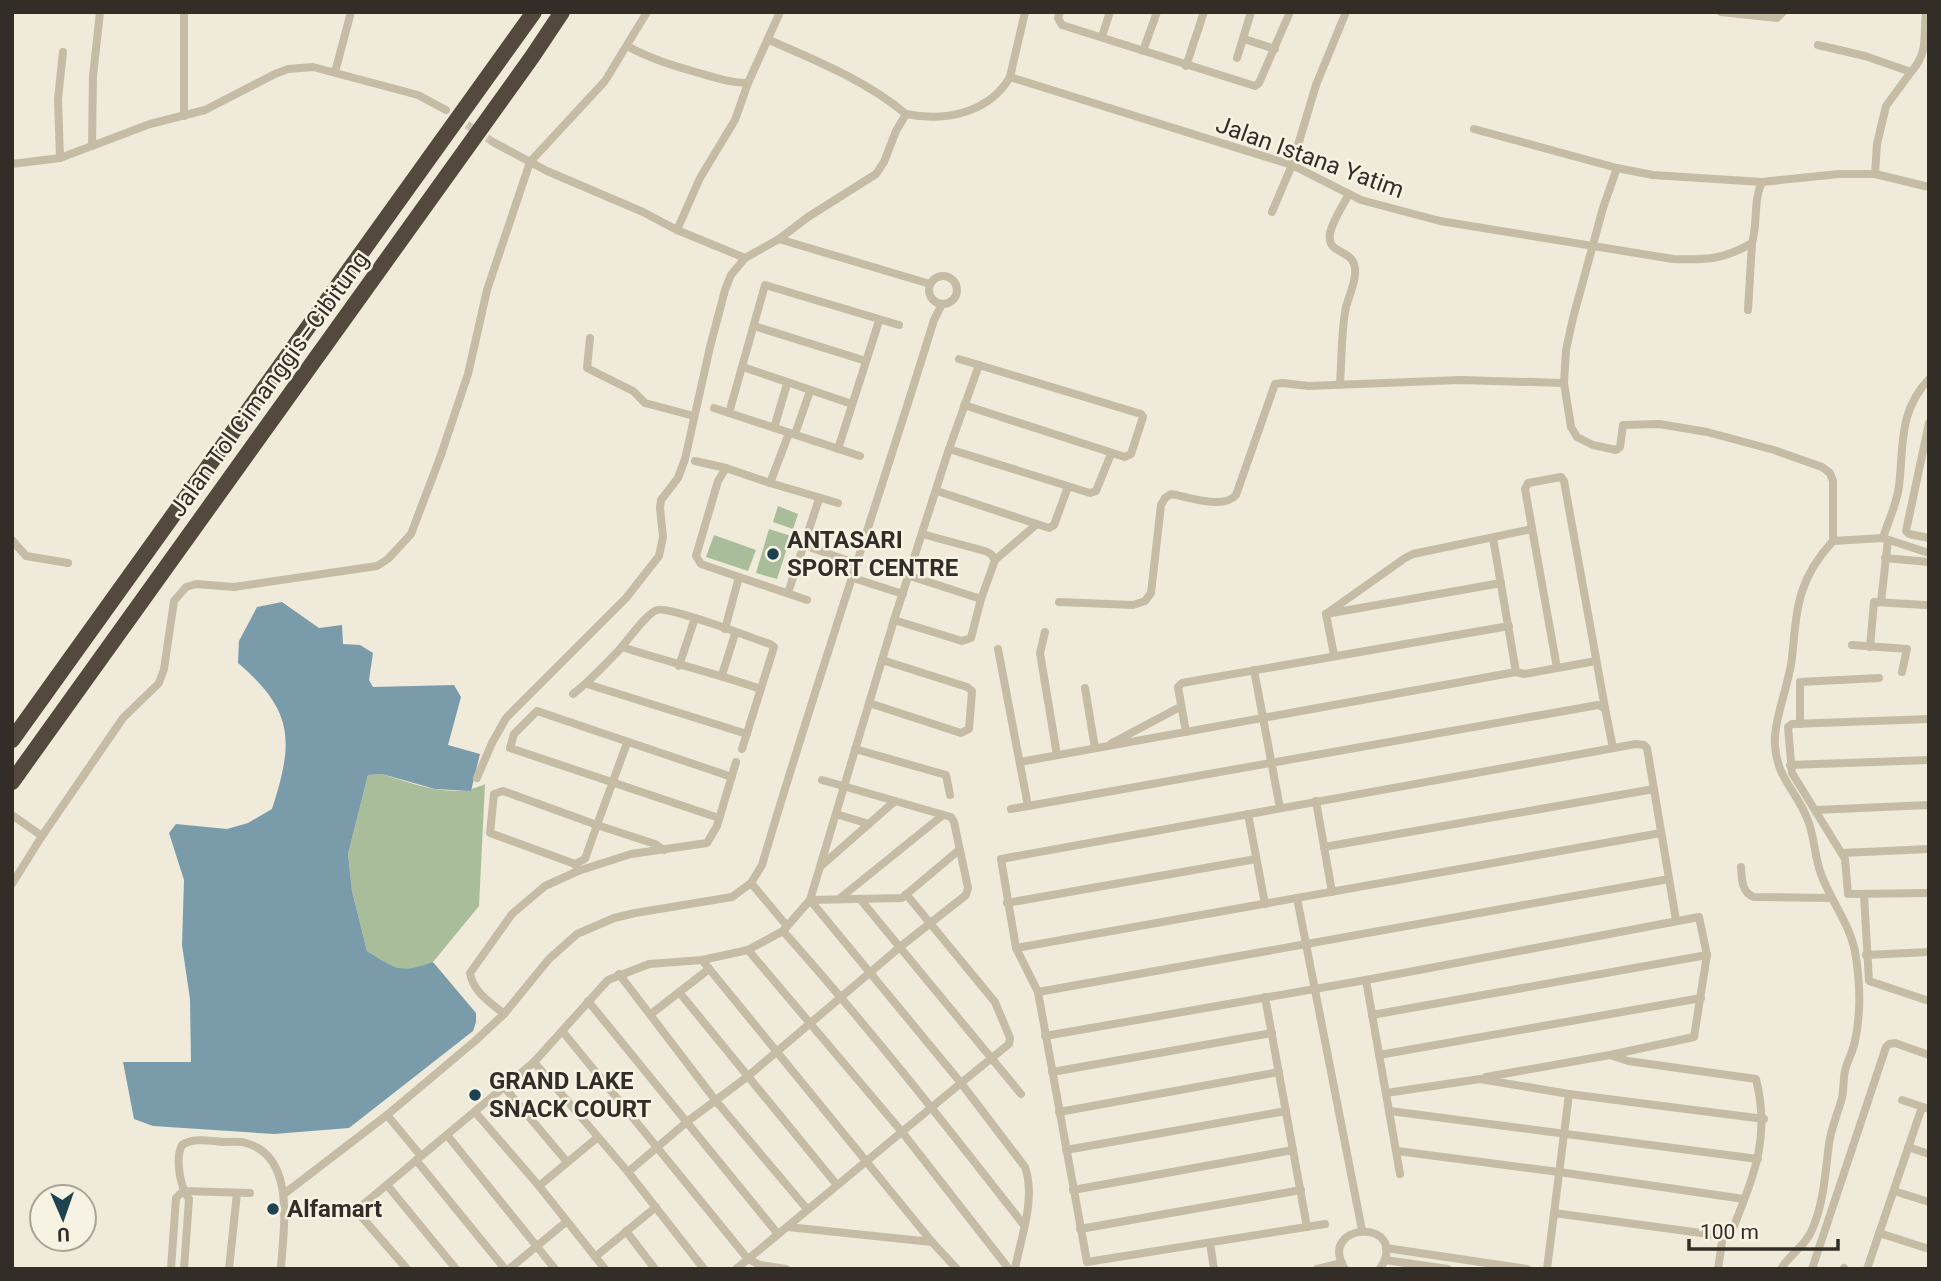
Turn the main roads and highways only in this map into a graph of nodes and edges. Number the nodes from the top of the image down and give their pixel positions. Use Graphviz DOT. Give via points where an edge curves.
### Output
graph roads {
  1 [pos="534,12"];
  2 [pos="562,12"];
  3 [pos="12,740"];
  4 [pos="12,782"];
  1 -- 3 [label="highway, Jalan Tol Cimanggis–Cibitung"];
  2 -- 4 [label="highway, Jalan Tol Cimanggis–Cibitung"];
}
